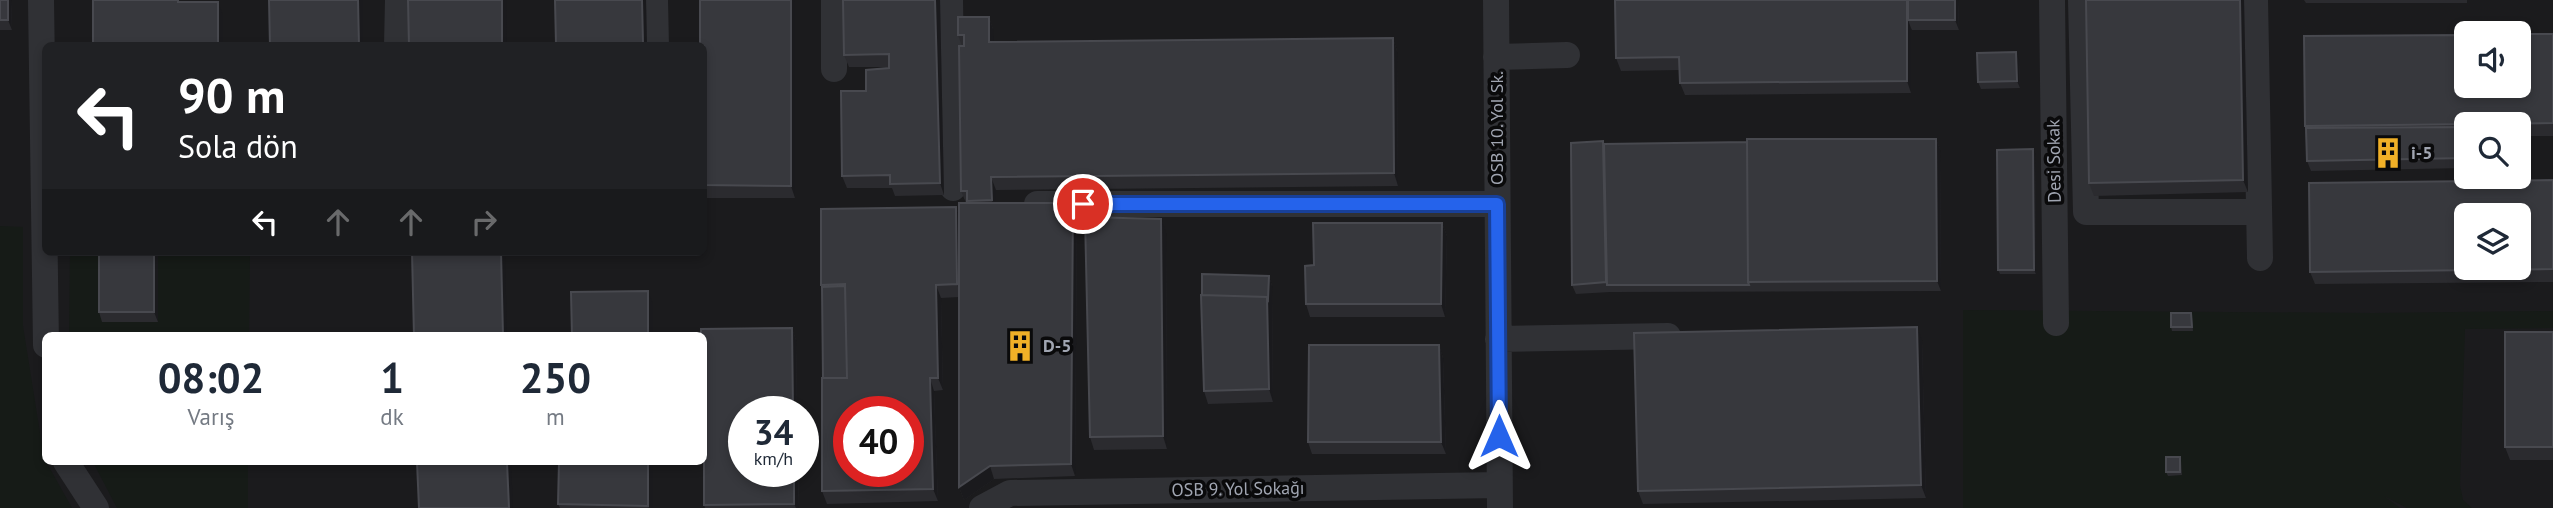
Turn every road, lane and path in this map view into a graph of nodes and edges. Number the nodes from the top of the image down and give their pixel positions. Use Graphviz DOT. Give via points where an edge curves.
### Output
graph roads {
  1 [pos="41,0"];
  2 [pos="398,0"];
  3 [pos="655,0"];
  4 [pos="834,0"];
  5 [pos="950,0"];
  6 [pos="1496,0"];
  7 [pos="2052,0"];
  8 [pos="2081,0"];
  9 [pos="2255,0"];
  10 [pos="397,42"];
  11 [pos="656,42"];
  12 [pos="1567,55"];
  13 [pos="1496,57"];
  14 [pos="42,69"];
  15 [pos="834,69"];
  16 [pos="953,188"];
  17 [pos="1014,204"];
  18 [pos="1497,204"];
  19 [pos="2259,212"];
  20 [pos="45,256"];
  21 [pos="2260,258"];
  22 [pos="2056,323"];
  23 [pos="46,332"];
  24 [pos="1689,335"];
  25 [pos="1498,339"];
  26 [pos="68,465"];
  27 [pos="1499,497"];
  28 [pos="96,508"];
  29 [pos="982,508"];
  1 -- 14 [label="street"];
  2 -- 10 [label="street"];
  3 -- 11 [label="street"];
  4 -- 15 [label="street"];
  5 -- 16 [label="street"];
  6 -- 13 [label="street, OSB 10. Yol Sk."];
  7 -- 22 [label="street, Desi Sokak"];
  8 -- 19 [label="street" via="2086,212"];
  9 -- 19 [label="street"];
  12 -- 13 [label="street"];
  13 -- 18 [label="street, OSB 10. Yol Sk."];
  17 -- 18 [label="street"];
  18 -- 25 [label="street, OSB 10. Yol Sk."];
  19 -- 21 [label="street"];
  20 -- 23 [label="street"];
  24 -- 25 [label="street"];
  25 -- 27 [label="street, OSB 10. Yol Sk."];
  26 -- 28 [label="street"];
  27 -- 29 [label="street, OSB 9. Yol Sokağı" via="1010,493"];
}
